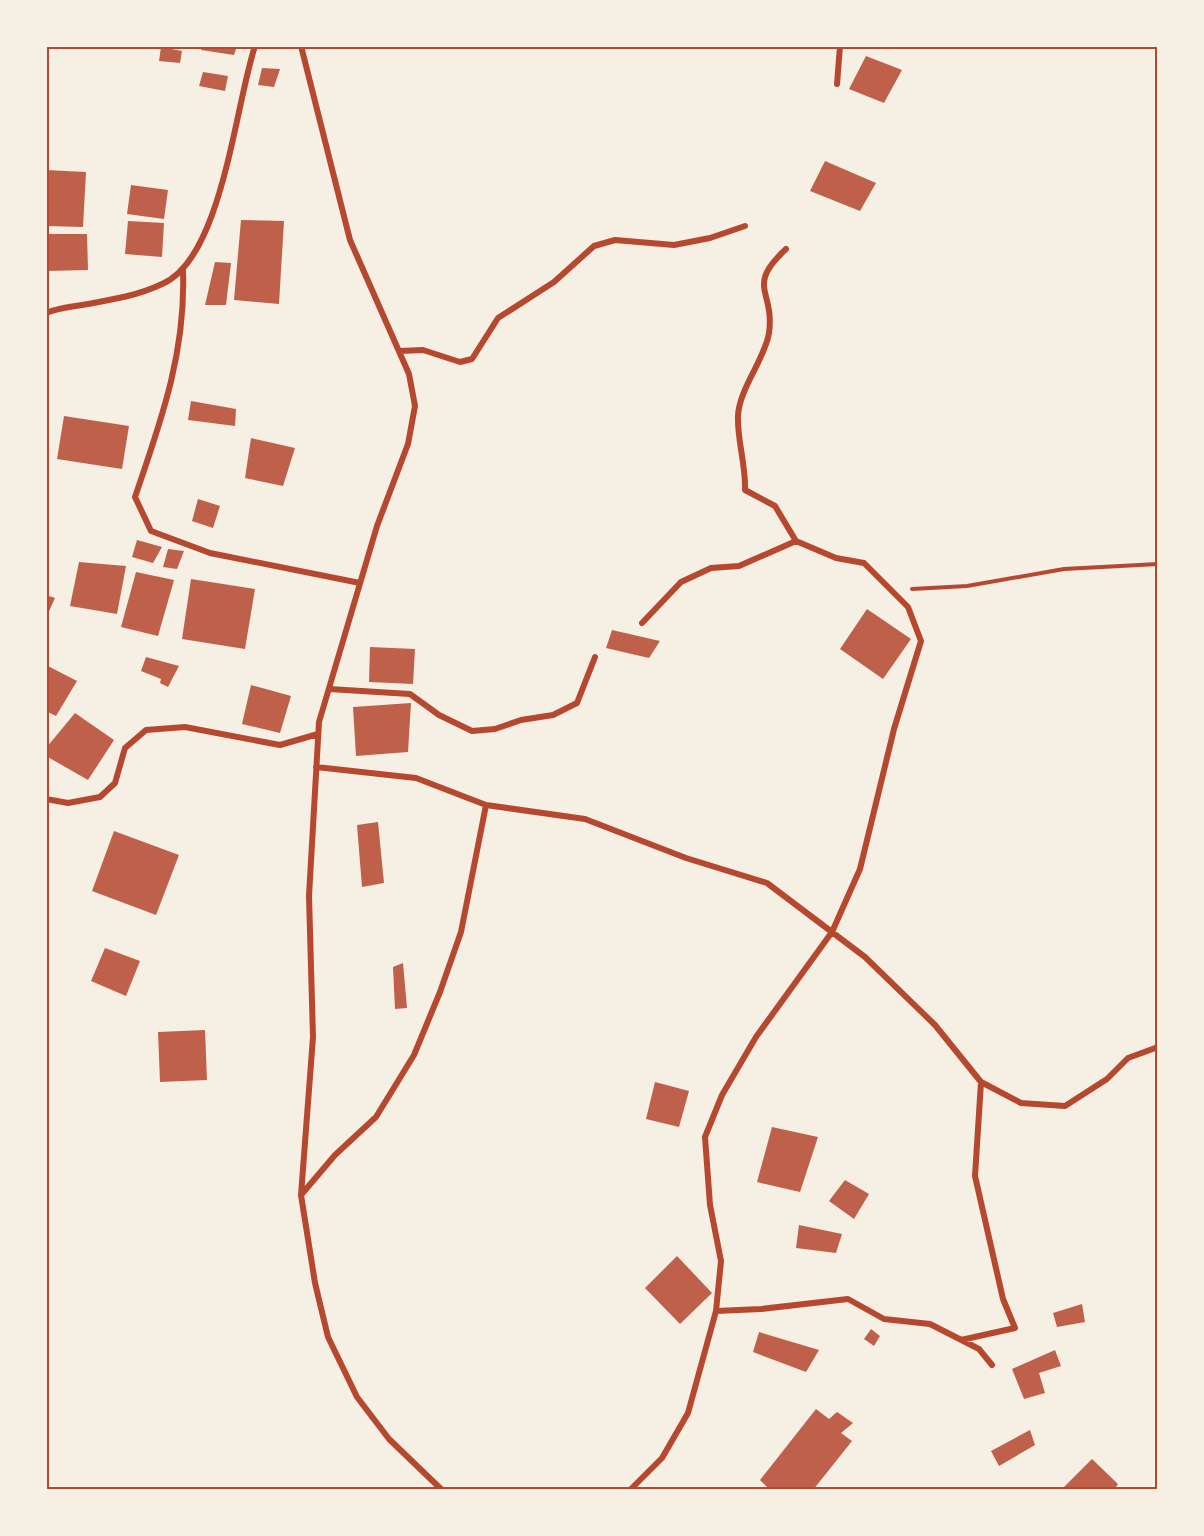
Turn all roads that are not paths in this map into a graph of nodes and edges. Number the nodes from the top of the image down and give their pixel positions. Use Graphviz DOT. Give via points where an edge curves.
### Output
graph roads {
  1 [pos="255,46"];
  2 [pos="301,46"];
  3 [pos="840,46"];
  4 [pos="837,84"];
  5 [pos="745,226"];
  6 [pos="786,249"];
  7 [pos="183,271"];
  8 [pos="46,313"];
  9 [pos="399,351"];
  10 [pos="796,541"];
  11 [pos="360,583"];
  12 [pos="642,623"];
  13 [pos="596,657"];
  14 [pos="328,689"];
  15 [pos="318,734"];
  16 [pos="316,767"];
  17 [pos="46,799"];
  18 [pos="486,805"];
  19 [pos="832,932"];
  20 [pos="1158,1047"];
  21 [pos="981,1082"];
  22 [pos="301,1195"];
  23 [pos="716,1311"];
  24 [pos="961,1340"];
  25 [pos="992,1365"];
  26 [pos="442,1490"];
  27 [pos="630,1490"];
  1 -- 7 [label="street" via="216,202 200,247"];
  2 -- 9 [label="street" via="350,240"];
  3 -- 4 [label="street"];
  5 -- 9 [label="street" via="710,238 674,244 615,240 594,246 554,282 498,318 472,359 460,362 423,350"];
  6 -- 10 [label="street" via="767,267 763,287 770,312 769,334 738,414 746,490 775,506"];
  7 -- 8 [label="street" via="164,284 126,297"];
  7 -- 11 [label="street" via="184,311 170,394 135,497 151,531 210,553"];
  9 -- 11 [label="street" via="409,374 415,406 408,444"];
  10 -- 12 [label="street" via="739,566 711,568 681,582"];
  10 -- 19 [label="street" via="836,558 864,562 908,607 921,641 894,729 860,869"];
  11 -- 14 [label="street"];
  13 -- 14 [label="street" via="577,703 553,715 495,729 472,731 439,715 411,694"];
  14 -- 15 [label="street"];
  15 -- 16 [label="street"];
  15 -- 17 [label="street" via="280,745 185,727 146,730 125,748 115,783 100,797 68,803"];
  16 -- 18 [label="street" via="416,778"];
  16 -- 22 [label="street" via="309,896 313,1037"];
  18 -- 19 [label="street" via="585,819 686,858 767,883"];
  18 -- 22 [label="street" via="460,932 414,1055 376,1117 335,1155"];
  19 -- 21 [label="street" via="865,957 935,1025"];
  19 -- 23 [label="street" via="756,1037 722,1095 705,1137 710,1205 721,1261"];
  20 -- 21 [label="street" via="1128,1058 1107,1079 1065,1106 1021,1103"];
  21 -- 24 [label="street" via="975,1176 1003,1299 1015,1328"];
  22 -- 26 [label="street" via="328,1337 357,1397 389,1439"];
  23 -- 24 [label="street" via="848,1299 884,1319 930,1324"];
  23 -- 27 [label="street" via="688,1413 662,1458"];
  24 -- 25 [label="street" via="980,1349"];
}
